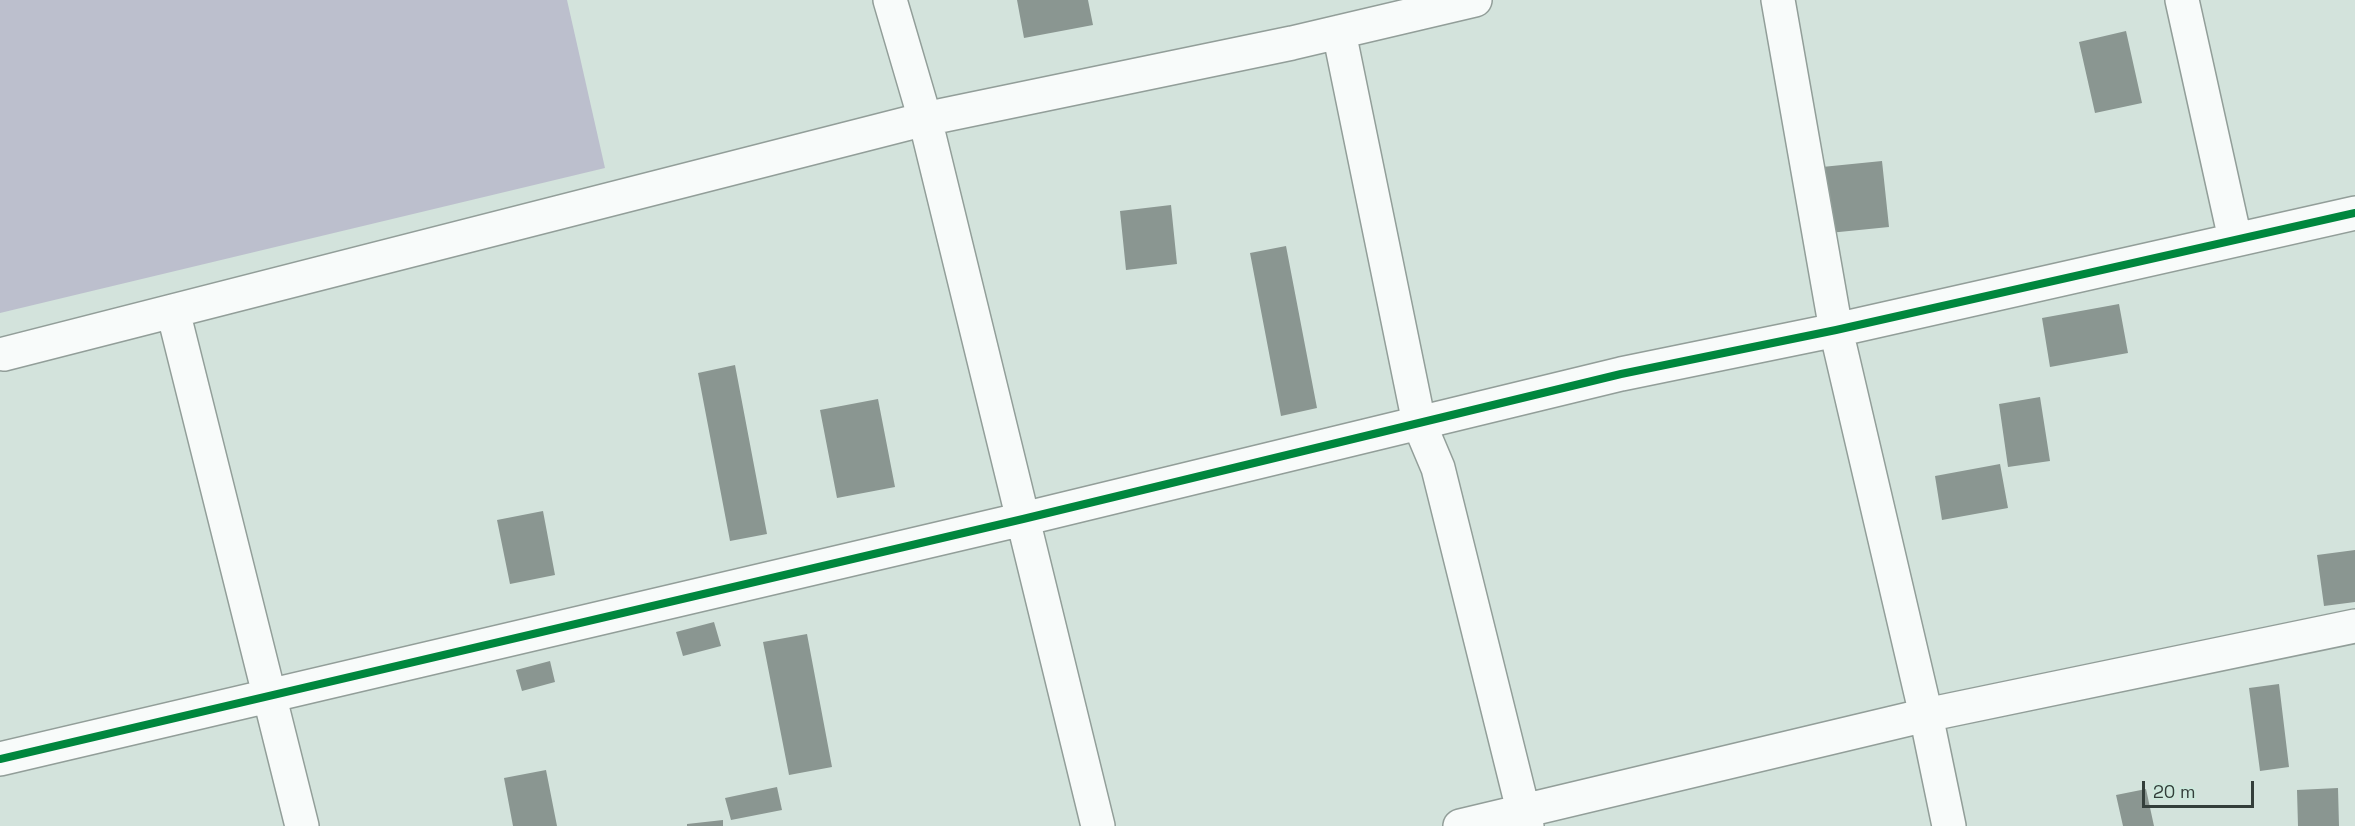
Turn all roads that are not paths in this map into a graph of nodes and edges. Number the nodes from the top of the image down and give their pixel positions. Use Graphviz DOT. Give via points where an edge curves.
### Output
graph roads {
  1 [pos="890,0"];
  2 [pos="1475,0"];
  3 [pos="1778,0"];
  4 [pos="2182,0"];
  5 [pos="1339,32"];
  6 [pos="925,119"];
  7 [pos="2355,213"];
  8 [pos="2235,239"];
  9 [pos="173,311"];
  10 [pos="1836,330"];
  11 [pos="4,354"];
  12 [pos="1419,423"];
  13 [pos="1023,519"];
  14 [pos="2355,626"];
  15 [pos="269,696"];
  16 [pos="1926,715"];
  17 [pos="0,759"];
  18 [pos="1525,818"];
  19 [pos="302,826"];
  20 [pos="1098,826"];
  21 [pos="1460,826"];
  22 [pos="1949,826"];
  1 -- 6 [label="street"];
  2 -- 5 [label="street"];
  3 -- 10 [label="street"];
  4 -- 8 [label="street"];
  5 -- 6 [label="street"];
  5 -- 12 [label="street"];
  6 -- 9 [label="street"];
  6 -- 13 [label="street"];
  7 -- 8 [label="street"];
  8 -- 10 [label="street"];
  9 -- 11 [label="street"];
  9 -- 15 [label="street"];
  10 -- 12 [label="street" via="1621,374"];
  10 -- 16 [label="street"];
  12 -- 13 [label="street"];
  12 -- 18 [label="street" via="1438,468"];
  13 -- 15 [label="street"];
  13 -- 20 [label="street"];
  14 -- 16 [label="street"];
  15 -- 17 [label="street"];
  15 -- 19 [label="street"];
  16 -- 18 [label="street"];
  16 -- 22 [label="street"];
  18 -- 21 [label="street"];
}
